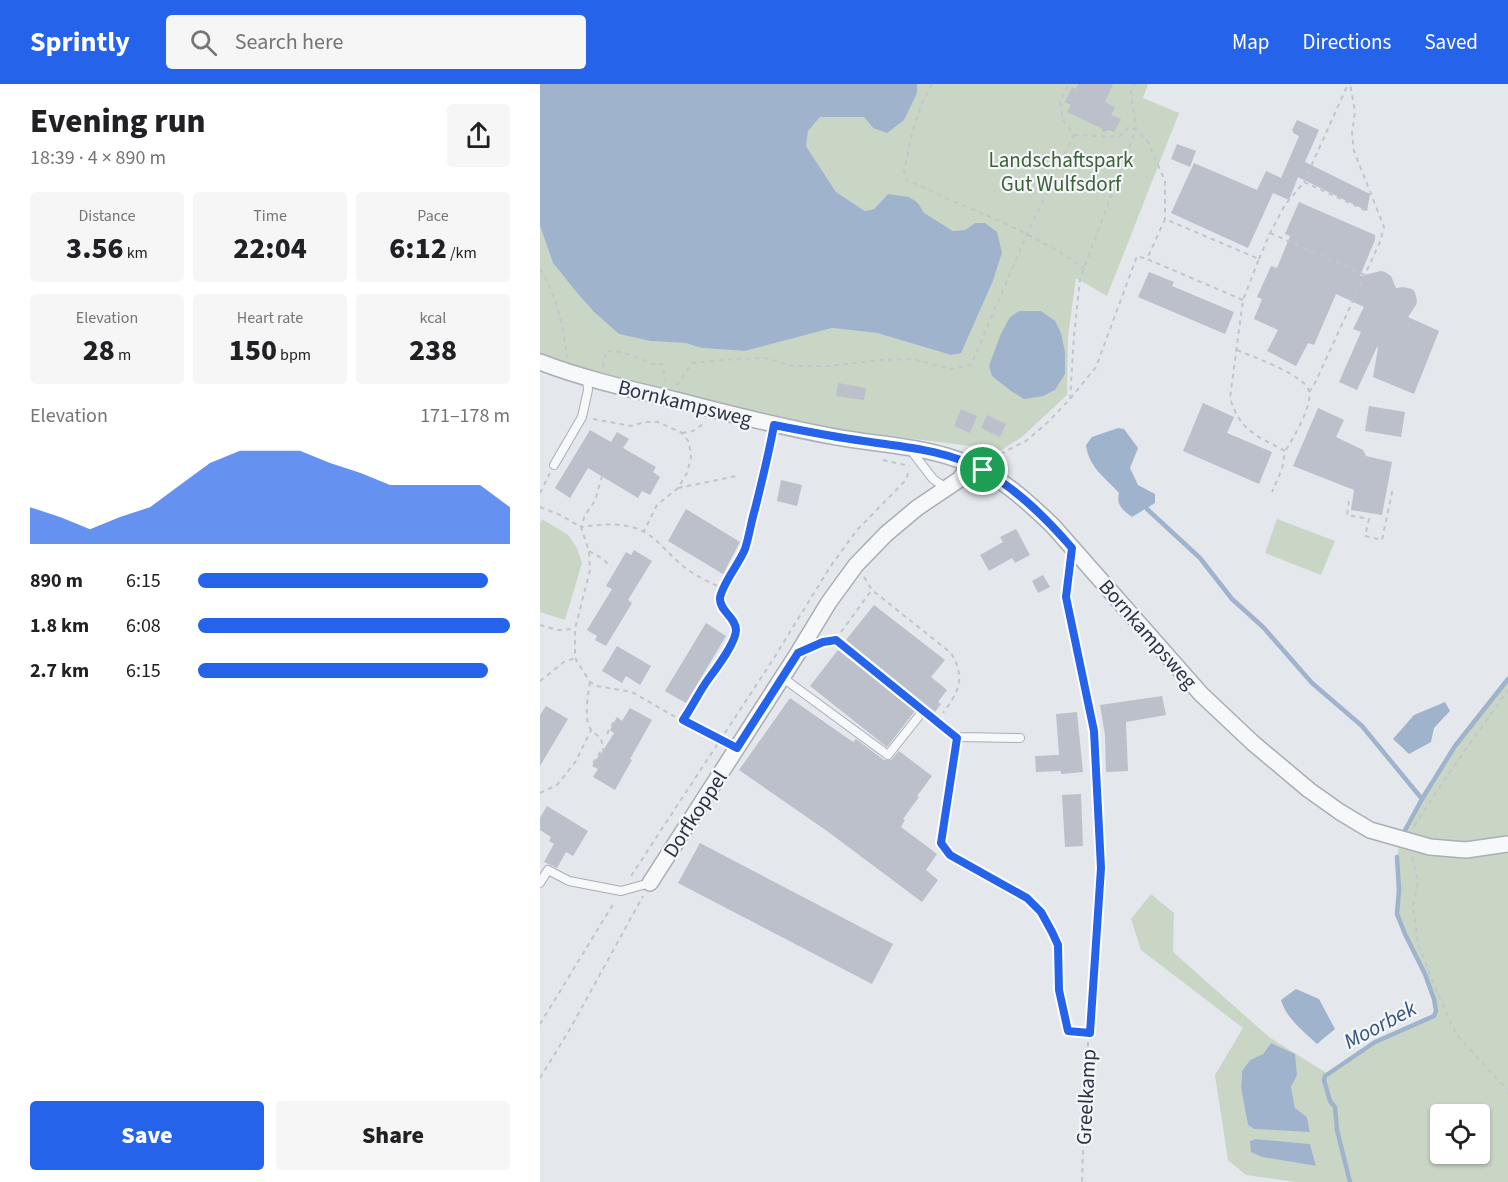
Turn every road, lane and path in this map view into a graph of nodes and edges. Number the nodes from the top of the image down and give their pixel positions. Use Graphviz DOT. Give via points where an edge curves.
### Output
graph roads {
  1 [pos="932,84"];
  2 [pos="1069,84"];
  3 [pos="1135,84"];
  4 [pos="1349,84"];
  5 [pos="1136,129"];
  6 [pos="1074,135"];
  7 [pos="1304,182"];
  8 [pos="1367,211"];
  9 [pos="1165,219"];
  10 [pos="1270,233"];
  11 [pos="1027,234"];
  12 [pos="1148,259"];
  13 [pos="1259,260"];
  14 [pos="1084,268"];
  15 [pos="540,269"];
  16 [pos="1365,275"];
  17 [pos="1243,300"];
  18 [pos="1236,350"];
  19 [pos="540,362"];
  20 [pos="568,362"];
  21 [pos="602,370"];
  22 [pos="587,379"];
  23 [pos="1309,392"];
  24 [pos="1070,399"];
  25 [pos="582,417"];
  26 [pos="710,419"];
  27 [pos="774,425"];
  28 [pos="682,433"];
  29 [pos="909,448"];
  30 [pos="1285,451"];
  31 [pos="554,465"];
  32 [pos="912,466"];
  33 [pos="976,467"];
  34 [pos="602,476"];
  35 [pos="737,476"];
  36 [pos="678,488"];
  37 [pos="946,488"];
  38 [pos="1393,488"];
  39 [pos="1272,492"];
  40 [pos="540,493"];
  41 [pos="1349,501"];
  42 [pos="540,507"];
  43 [pos="581,527"];
  44 [pos="644,531"];
  45 [pos="1072,548"];
  46 [pos="745,549"];
  47 [pos="589,551"];
  48 [pos="856,565"];
  49 [pos="611,567"];
  50 [pos="723,589"];
  51 [pos="872,590"];
  52 [pos="540,625"];
  53 [pos="575,629"];
  54 [pos="836,640"];
  55 [pos="798,653"];
  56 [pos="575,658"];
  57 [pos="783,678"];
  58 [pos="540,681"];
  59 [pos="590,682"];
  60 [pos="1508,690"];
  61 [pos="923,711"];
  62 [pos="615,719"];
  63 [pos="683,720"];
  64 [pos="937,721"];
  65 [pos="591,730"];
  66 [pos="611,732"];
  67 [pos="607,734"];
  68 [pos="601,738"];
  69 [pos="957,738"];
  70 [pos="1020,738"];
  71 [pos="721,740"];
  72 [pos="603,748"];
  73 [pos="604,754"];
  74 [pos="593,763"];
  75 [pos="540,793"];
  76 [pos="1408,841"];
  77 [pos="1508,844"];
  78 [pos="540,883"];
  79 [pos="650,883"];
  80 [pos="621,891"];
  81 [pos="540,1024"];
  82 [pos="1090,1033"];
  83 [pos="540,1078"];
  84 [pos="1508,1089"];
  85 [pos="1082,1182"];
  1 -- 11 [label="path" via="912,133 904,171 907,180"];
  2 -- 6 [label="path" via="1060,102 1064,120"];
  3 -- 5 [label="path" via="1131,92"];
  4 -- 7 [label="path"];
  4 -- 16 [label="path" via="1355,111 1354,151 1384,227"];
  5 -- 6 [label="path" via="1128,128 1119,137"];
  5 -- 9 [label="path" via="1148,142 1165,181"];
  5 -- 14 [label="path"];
  6 -- 11 [label="path"];
  7 -- 8 [label="path"];
  7 -- 10 [label="path" via="1285,205"];
  9 -- 12 [label="path"];
  9 -- 13 [label="path"];
  10 -- 13 [label="path"];
  10 -- 16 [label="path"];
  11 -- 14 [label="path"];
  11 -- 21 [label="path" via="971,365 951,369 913,359 793,366 765,358 734,359 692,363 678,384 666,384 662,364 606,351"];
  12 -- 17 [label="path"];
  12 -- 24 [label="path" via="1137,256 1096,367"];
  13 -- 17 [label="path"];
  14 -- 24 [label="path"];
  15 -- 20 [label="path" via="565,334"];
  16 -- 23 [label="path"];
  17 -- 18 [label="path"];
  18 -- 23 [label="path" via="1294,375"];
  18 -- 30 [label="path" via="1230,398 1234,411 1252,433"];
  19 -- 22 [label="street, Bornkampsweg"];
  22 -- 25 [label="lane"];
  22 -- 27 [label="street, Bornkampsweg"];
  23 -- 30 [label="path" via="1309,402"];
  24 -- 33 [label="path" via="1026,441"];
  25 -- 28 [label="path" via="631,426 658,422"];
  25 -- 31 [label="lane"];
  26 -- 28 [label="path" via="693,431"];
  27 -- 29 [label="street, Bornkampsweg"];
  27 -- 46 [label="lane"];
  28 -- 36 [label="path" via="690,442 691,457"];
  29 -- 33 [label="street, Bornkampsweg" via="953,457"];
  29 -- 37 [label="lane" via="933,479"];
  30 -- 39 [label="path"];
  31 -- 40 [label="path"];
  32 -- 71 [label="path" via="905,481 857,530 830,567"];
  33 -- 37 [label="street, Dorfkoppel"];
  33 -- 45 [label="street, Bornkampsweg" via="1012,489"];
  34 -- 43 [label="path" via="595,501"];
  35 -- 36 [label="path"];
  36 -- 44 [label="path" via="657,505"];
  37 -- 48 [label="street, Dorfkoppel" via="885,534"];
  38 -- 41 [label="path" via="1382,540 1365,536 1369,519 1347,516"];
  42 -- 43 [label="path"];
  43 -- 44 [label="path" via="610,524"];
  43 -- 47 [label="path"];
  44 -- 50 [label="path" via="684,567"];
  45 -- 76 [label="street, Bornkampsweg" via="1194,687 1253,743 1340,812 1370,830"];
  45 -- 82 [label="path, Greelkamp" via="1066,597 1094,731 1101,868"];
  46 -- 50 [label="path"];
  47 -- 49 [label="path"];
  47 -- 53 [label="path" via="590,570"];
  48 -- 51 [label="path"];
  48 -- 55 [label="street, Dorfkoppel"];
  50 -- 63 [label="path" via="722,606 736,632"];
  51 -- 54 [label="path"];
  51 -- 64 [label="path" via="951,653 958,664 960,683"];
  52 -- 53 [label="path" via="557,630"];
  53 -- 56 [label="path"];
  54 -- 55 [label="lane"];
  54 -- 61 [label="lane"];
  55 -- 57 [label="street, Dorfkoppel"];
  56 -- 58 [label="path"];
  56 -- 59 [label="path"];
  57 -- 61 [label="lane" via="888,755"];
  57 -- 79 [label="street, Dorfkoppel"];
  59 -- 63 [label="path" via="632,692"];
  59 -- 65 [label="path"];
  60 -- 76 [label="path" via="1449,773"];
  61 -- 64 [label="lane"];
  62 -- 67 [label="path"];
  63 -- 71 [label="path"];
  64 -- 69 [label="lane"];
  65 -- 68 [label="path"];
  65 -- 75 [label="path" via="576,761 557,785"];
  66 -- 67 [label="path"];
  67 -- 68 [label="path"];
  68 -- 72 [label="path"];
  69 -- 70 [label="lane"];
  69 -- 82 [label="path" via="941,843 950,855 1027,898 1041,912 1058,945 1059,990 1068,1031"];
  71 -- 80 [label="path"];
  72 -- 73 [label="path"];
  72 -- 74 [label="path"];
  76 -- 77 [label="street, Bornkampsweg" via="1466,850"];
  76 -- 84 [label="path" via="1418,882 1413,905 1418,944 1435,987 1456,1034"];
  78 -- 80 [label="lane" via="548,870 570,881"];
  79 -- 80 [label="lane"];
  79 -- 83 [label="path"];
  80 -- 81 [label="path"];
  82 -- 85 [label="path, Greelkamp"];
}
